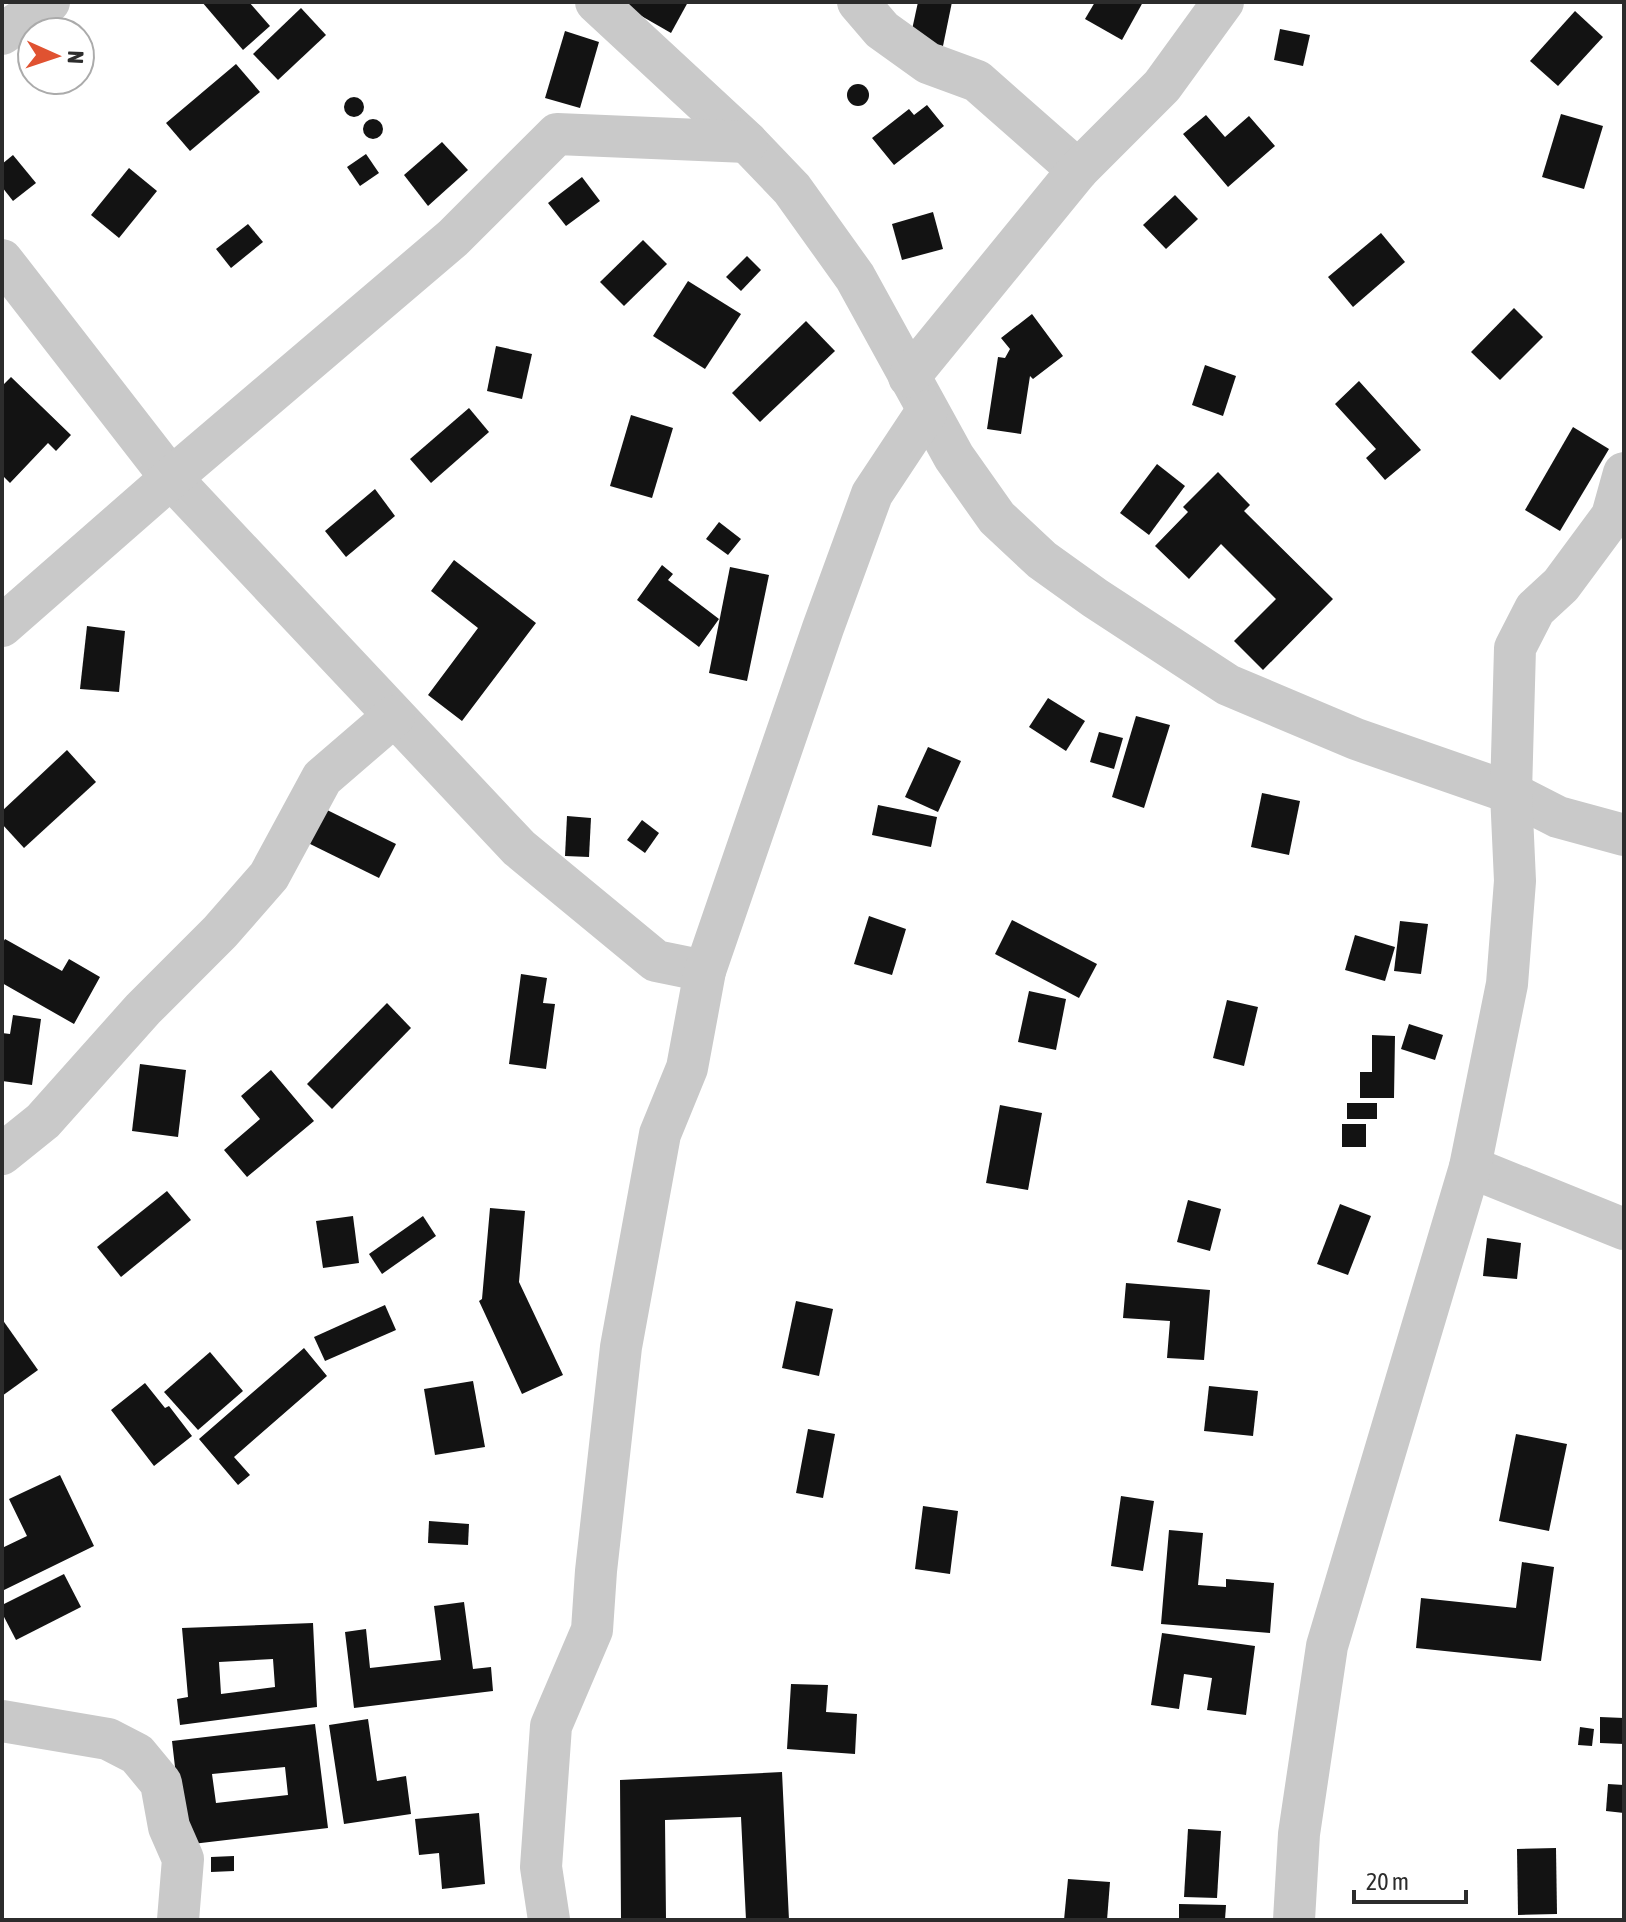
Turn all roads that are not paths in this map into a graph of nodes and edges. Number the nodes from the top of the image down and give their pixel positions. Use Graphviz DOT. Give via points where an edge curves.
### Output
graph roads {
  1 [pos="49,2"];
  2 [pos="596,2"];
  3 [pos="858,2"];
  4 [pos="1223,2"];
  5 [pos="2,34"];
  6 [pos="747,142"];
  7 [pos="1078,170"];
  8 [pos="2,260"];
  9 [pos="918,394"];
  10 [pos="1624,473"];
  11 [pos="171,478"];
  12 [pos="2,626"];
  13 [pos="394,716"];
  14 [pos="1511,793"];
  15 [pos="1624,835"];
  16 [pos="705,971"];
  17 [pos="2,1154"];
  18 [pos="1470,1167"];
  19 [pos="1624,1229"];
  20 [pos="2,1721"];
  21 [pos="178,1920"];
  22 [pos="549,1920"];
  23 [pos="1294,1920"];
  1 -- 5 [label="street"];
  2 -- 6 [label="street"];
  3 -- 7 [label="street" via="882,30 928,63 977,81"];
  4 -- 7 [label="street" via="1162,86"];
  6 -- 9 [label="street" via="827,235"];
  6 -- 11 [label="street" via="557,134 453,238"];
  7 -- 9 [label="street"];
  8 -- 11 [label="street"];
  9 -- 14 [label="street" via="997,518 1042,560 1228,685 1356,739"];
  9 -- 16 [label="street" via="872,494"];
  10 -- 14 [label="street" via="1612,516 1561,585 1535,609 1515,648"];
  11 -- 12 [label="street"];
  11 -- 13 [label="street"];
  13 -- 16 [label="street" via="519,848 595,912 656,961"];
  13 -- 17 [label="street" via="322,778 260,887 43,1121"];
  14 -- 15 [label="street" via="1558,817"];
  14 -- 18 [label="street" via="1515,881 1507,984"];
  16 -- 22 [label="street" via="687,1068 660,1134 627,1317 592,1630 551,1726 541,1867"];
  18 -- 19 [label="street"];
  18 -- 23 [label="street" via="1327,1646 1299,1834"];
  20 -- 21 [label="street" via="108,1739 137,1754 161,1783 169,1827 183,1859"];
}
